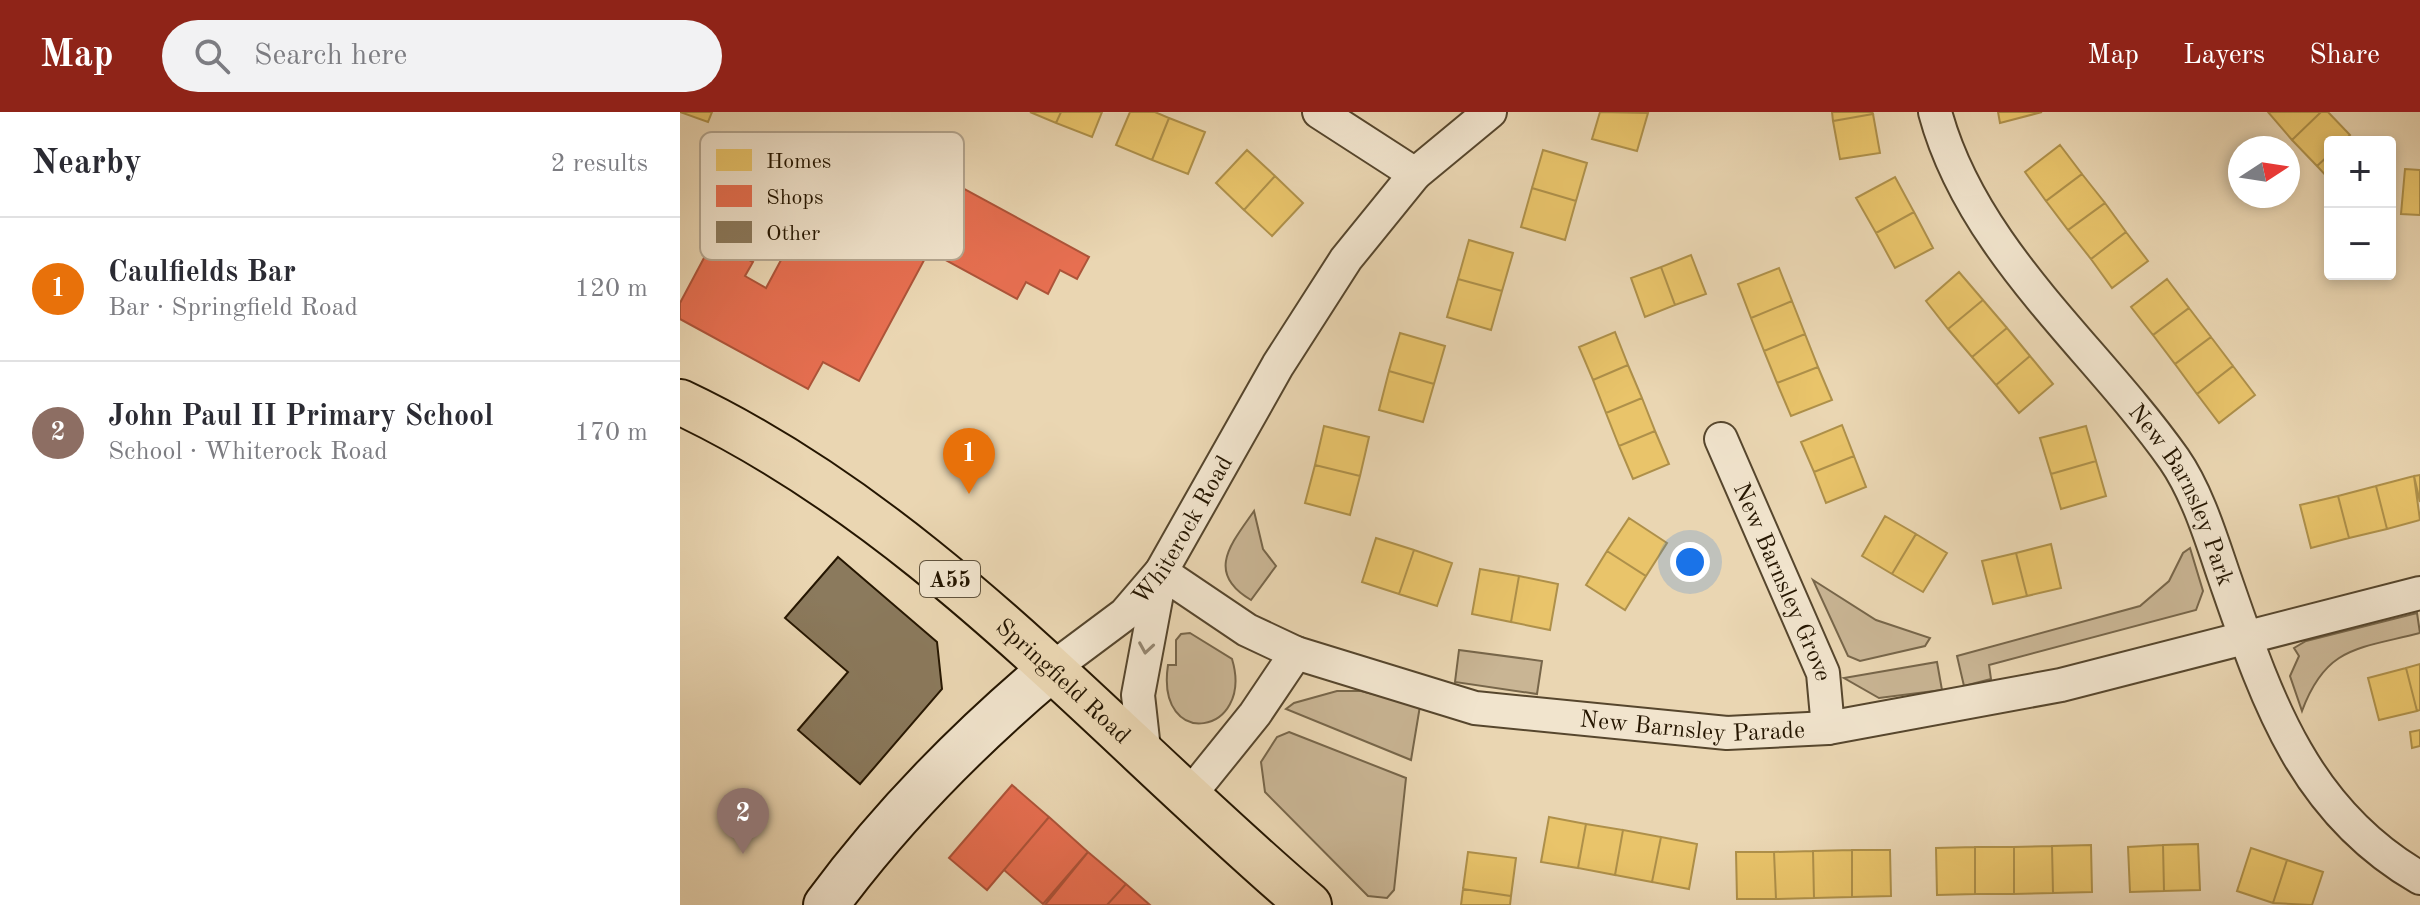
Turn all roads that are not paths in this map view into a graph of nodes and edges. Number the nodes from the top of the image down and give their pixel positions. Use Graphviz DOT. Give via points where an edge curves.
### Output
graph roads {
  1 [pos="1319,112"];
  2 [pos="1490,112"];
  3 [pos="1935,112"];
  4 [pos="1415,174"];
  5 [pos="680,402"];
  6 [pos="1721,439"];
  7 [pos="1161,572"];
  8 [pos="2420,593"];
  9 [pos="2245,638"];
  10 [pos="1296,653"];
  11 [pos="1050,670"];
  12 [pos="1828,728"];
  13 [pos="1145,758"];
  14 [pos="1188,797"];
  15 [pos="2420,878"];
  16 [pos="826,905"];
  17 [pos="1309,905"];
  1 -- 4 [label="street"];
  2 -- 4 [label="street, Whiterock Road"];
  3 -- 9 [label="street, New Barnsley Park" via="1945,148 1996,238 2176,461 2212,541"];
  4 -- 7 [label="street, Whiterock Road" via="1346,259 1278,365"];
  5 -- 11 [label="highway, Springfield Road / A55" via="834,489 973,598"];
  6 -- 12 [label="street, New Barnsley Grove" via="1823,673"];
  7 -- 10 [label="street, New Barnsley Parade" via="1247,630"];
  7 -- 11 [label="street, Whiterock Road" via="1125,614"];
  7 -- 13 [label="street, one-way" via="1138,695"];
  8 -- 9 [label="street, New Barnsley Parade"];
  9 -- 12 [label="street, New Barnsley Parade" via="2061,685"];
  9 -- 15 [label="street, New Barnsley Park" via="2296,755 2331,806 2360,836"];
  10 -- 12 [label="street, New Barnsley Parade" via="1475,708 1727,733"];
  10 -- 14 [label="street"];
  11 -- 13 [label="highway, Springfield Road / A55"];
  11 -- 16 [label="street, Whiterock Road" via="977,731 860,859"];
  13 -- 14 [label="highway, Springfield Road / A55"];
  14 -- 17 [label="highway, Springfield Road / A55"];
}
